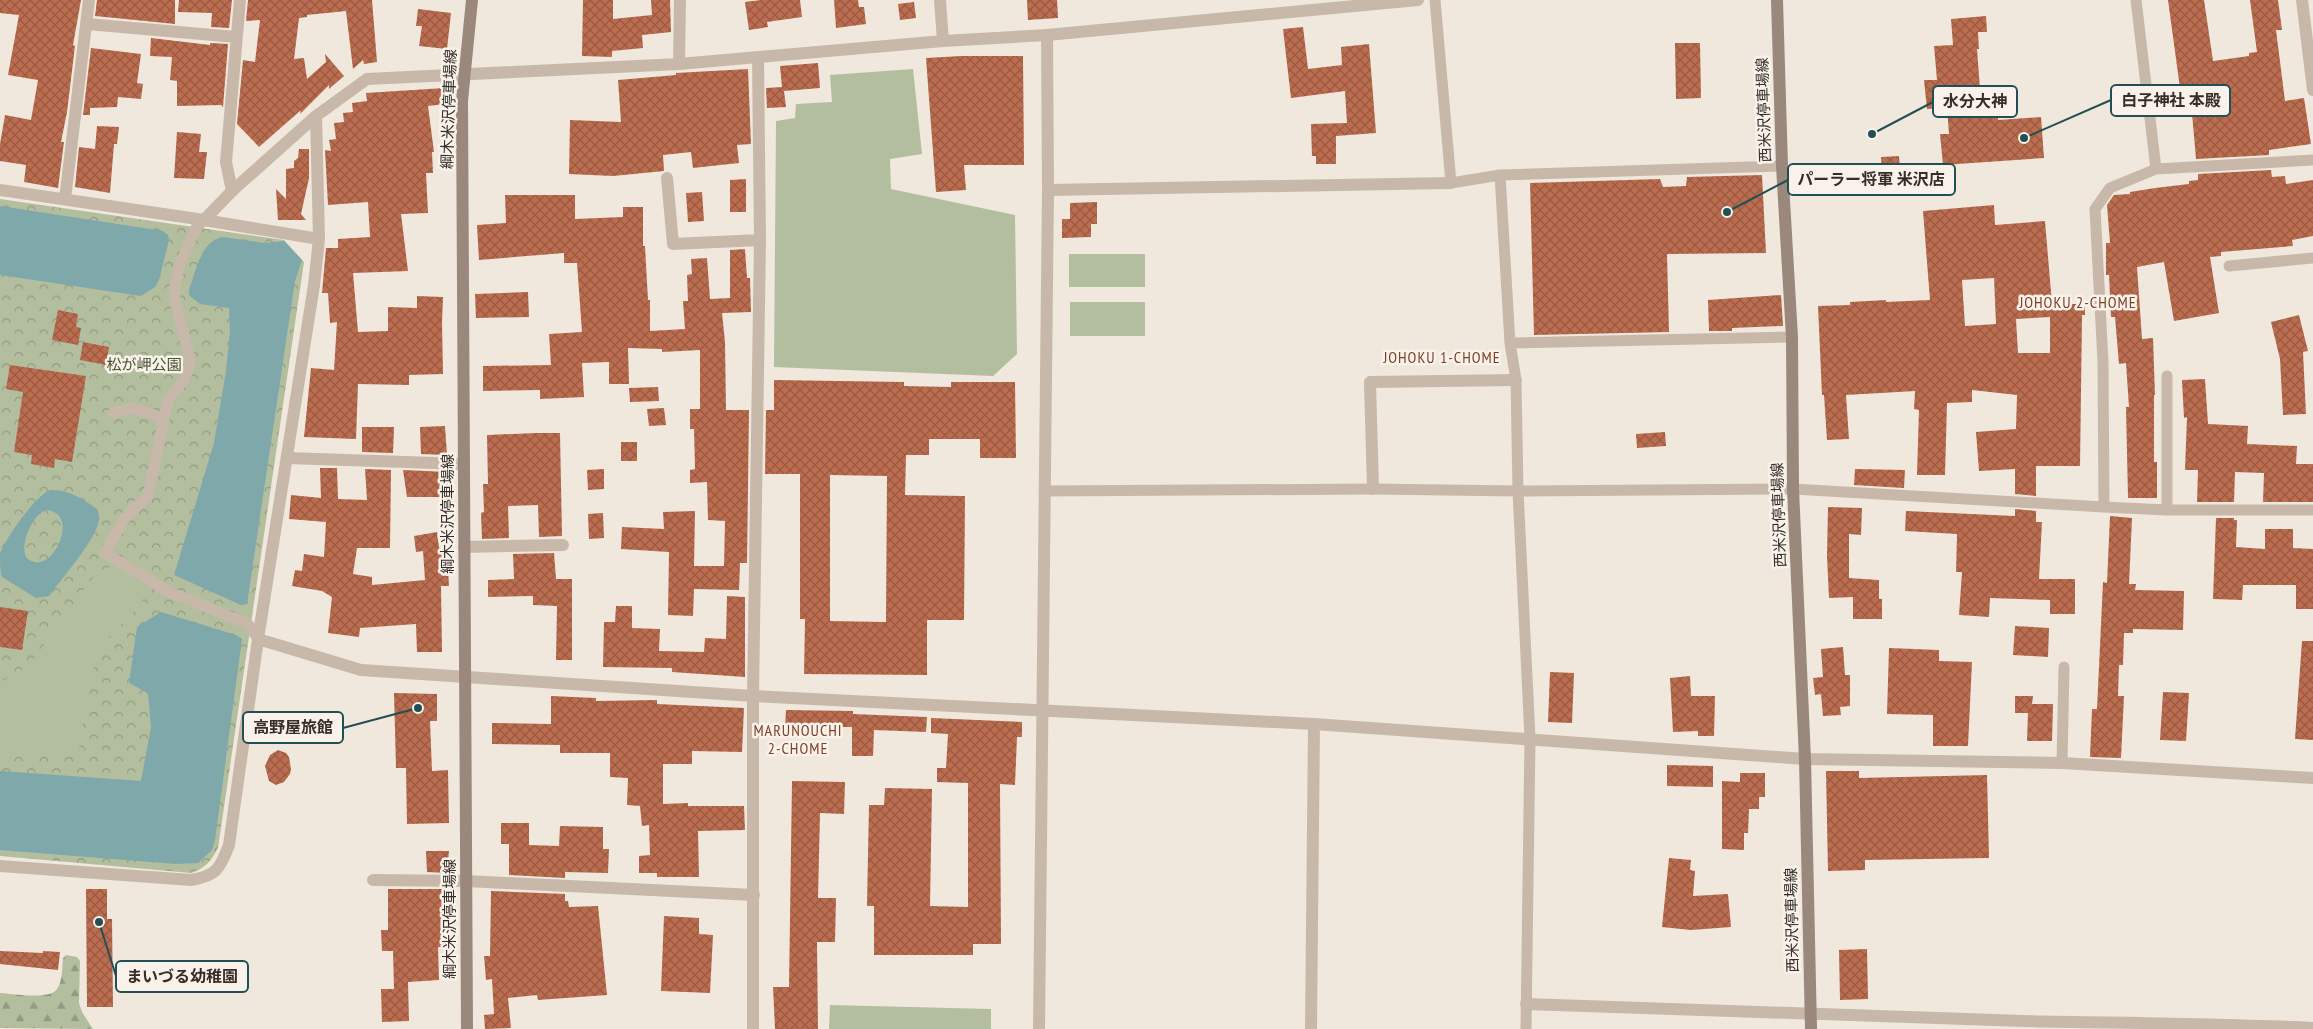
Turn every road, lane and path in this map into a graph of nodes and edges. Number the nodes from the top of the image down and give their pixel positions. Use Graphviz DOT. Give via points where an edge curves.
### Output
graph roads {
  1 [pos="89,0"];
  2 [pos="240,0"];
  3 [pos="472,0"];
  4 [pos="680,0"];
  5 [pos="940,0"];
  6 [pos="1414,0"];
  7 [pos="1418,0"];
  8 [pos="1435,0"];
  9 [pos="1777,0"];
  10 [pos="2136,0"];
  11 [pos="2302,0"];
  12 [pos="87,24"];
  13 [pos="1047,35"];
  14 [pos="236,37"];
  15 [pos="943,41"];
  16 [pos="758,58"];
  17 [pos="679,64"];
  18 [pos="464,74"];
  19 [pos="2313,90"];
  20 [pos="316,116"];
  21 [pos="2313,160"];
  22 [pos="1782,166"];
  23 [pos="2156,169"];
  24 [pos="1500,175"];
  25 [pos="666,178"];
  26 [pos="1451,183"];
  27 [pos="0,190"];
  28 [pos="1048,190"];
  29 [pos="232,191"];
  30 [pos="65,199"];
  31 [pos="204,220"];
  32 [pos="319,239"];
  33 [pos="760,240"];
  34 [pos="2313,258"];
  35 [pos="2229,266"];
  36 [pos="1792,337"];
  37 [pos="1510,344"];
  38 [pos="2167,376"];
  39 [pos="1516,380"];
  40 [pos="113,413"];
  41 [pos="164,418"];
  42 [pos="287,458"];
  43 [pos="464,464"];
  44 [pos="1372,489"];
  45 [pos="1793,489"];
  46 [pos="1044,491"];
  47 [pos="1518,491"];
  48 [pos="2104,507"];
  49 [pos="2167,510"];
  50 [pos="2313,510"];
  51 [pos="563,545"];
  52 [pos="464,547"];
  53 [pos="258,639"];
  54 [pos="2064,667"];
  55 [pos="466,676"];
  56 [pos="754,696"];
  57 [pos="1042,711"];
  58 [pos="1314,724"];
  59 [pos="1530,738"];
  60 [pos="1805,759"];
  61 [pos="2062,763"];
  62 [pos="2313,778"];
  63 [pos="0,866"];
  64 [pos="373,880"];
  65 [pos="466,881"];
  66 [pos="754,895"];
  67 [pos="1526,1004"];
  68 [pos="1811,1015"];
  69 [pos="2210,1026"];
  70 [pos="2313,1028"];
  71 [pos="466,1029"];
  72 [pos="753,1029"];
  73 [pos="1039,1029"];
  74 [pos="1311,1029"];
  75 [pos="1526,1029"];
  76 [pos="1811,1029"];
  1 -- 12 [label="street"];
  2 -- 14 [label="street"];
  3 -- 18 [label="main road, 綱木米沢停車場線"];
  4 -- 17 [label="street"];
  5 -- 15 [label="street"];
  6 -- 7 [label="street"];
  6 -- 13 [label="street"];
  8 -- 26 [label="lane"];
  9 -- 22 [label="main road, 西米沢停車場線"];
  10 -- 23 [label="lane"];
  11 -- 19 [label="street"];
  12 -- 14 [label="street"];
  12 -- 30 [label="street"];
  13 -- 15 [label="street"];
  13 -- 28 [label="street"];
  14 -- 29 [label="street" via="226,162"];
  15 -- 16 [label="street"];
  16 -- 17 [label="street"];
  16 -- 33 [label="street"];
  17 -- 18 [label="street"];
  18 -- 20 [label="street" via="367,78"];
  18 -- 43 [label="main road, 綱木米沢停車場線"];
  20 -- 29 [label="street"];
  20 -- 32 [label="street"];
  21 -- 23 [label="lane"];
  22 -- 24 [label="lane"];
  22 -- 36 [label="main road, 西米沢停車場線"];
  23 -- 48 [label="lane" via="2110,188 2095,210 2103,362"];
  24 -- 26 [label="lane"];
  24 -- 37 [label="lane"];
  25 -- 33 [label="street" via="673,244"];
  26 -- 28 [label="street"];
  27 -- 30 [label="street"];
  28 -- 46 [label="street"];
  29 -- 31 [label="street"];
  30 -- 31 [label="street"];
  31 -- 32 [label="street"];
  31 -- 41 [label="lane" via="191,238 174,291 190,365 185,378 168,400"];
  32 -- 42 [label="street"];
  33 -- 56 [label="street"];
  34 -- 35 [label="lane"];
  36 -- 37 [label="lane"];
  36 -- 45 [label="main road, 西米沢停車場線"];
  37 -- 39 [label="lane"];
  38 -- 49 [label="lane"];
  39 -- 44 [label="street" via="1370,382"];
  39 -- 47 [label="lane"];
  40 -- 41 [label="lane" via="132,408"];
  41 -- 53 [label="lane" via="148,496 125,518 105,553 169,592 248,624"];
  42 -- 43 [label="street"];
  42 -- 53 [label="street"];
  43 -- 52 [label="main road, 綱木米沢停車場線"];
  44 -- 46 [label="lane"];
  44 -- 47 [label="lane"];
  45 -- 47 [label="lane"];
  45 -- 48 [label="lane"];
  45 -- 60 [label="main road, 西米沢停車場線"];
  46 -- 57 [label="street"];
  47 -- 59 [label="lane"];
  48 -- 49 [label="lane"];
  49 -- 50 [label="lane"];
  51 -- 52 [label="street"];
  52 -- 55 [label="main road, 綱木米沢停車場線"];
  53 -- 55 [label="street" via="361,670"];
  53 -- 63 [label="street" via="229,845 216,871 191,880"];
  54 -- 61 [label="lane"];
  55 -- 56 [label="street"];
  55 -- 65 [label="main road, 綱木米沢停車場線"];
  56 -- 57 [label="street"];
  56 -- 66 [label="street"];
  57 -- 58 [label="street"];
  57 -- 73 [label="street"];
  58 -- 59 [label="street"];
  58 -- 74 [label="street"];
  59 -- 60 [label="street"];
  59 -- 67 [label="lane"];
  60 -- 61 [label="street"];
  60 -- 68 [label="main road, 西米沢停車場線"];
  61 -- 62 [label="street"];
  64 -- 65 [label="street"];
  65 -- 66 [label="street"];
  65 -- 71 [label="main road, 綱木米沢停車場線"];
  66 -- 72 [label="street"];
  67 -- 68 [label="street"];
  67 -- 75 [label="lane"];
  68 -- 69 [label="street"];
  68 -- 76 [label="main road, 西米沢停車場線"];
  69 -- 70 [label="street"];
}
